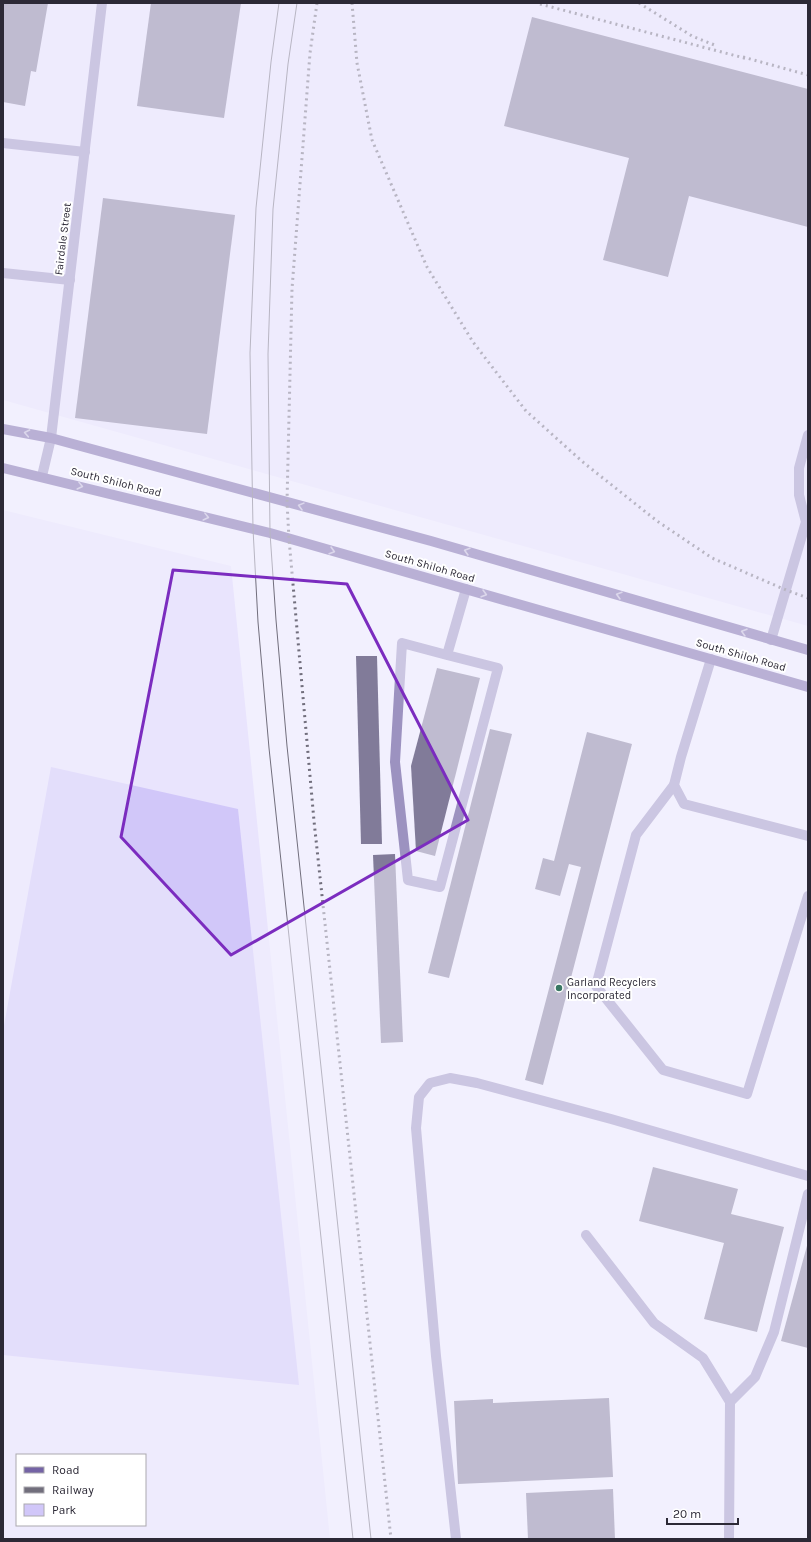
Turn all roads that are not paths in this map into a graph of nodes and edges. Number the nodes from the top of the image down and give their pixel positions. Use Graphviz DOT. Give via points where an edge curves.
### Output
graph roads {
  1 [pos="102,3"];
  2 [pos="3,143"];
  3 [pos="85,152"];
  4 [pos="3,273"];
  5 [pos="70,280"];
  6 [pos="3,429"];
  7 [pos="808,435"];
  8 [pos="51,438"];
  9 [pos="3,468"];
  10 [pos="42,476"];
  11 [pos="807,522"];
  12 [pos="466,588"];
  13 [pos="771,640"];
  14 [pos="808,650"];
  15 [pos="447,655"];
  16 [pos="711,659"];
  17 [pos="808,687"];
  18 [pos="674,785"];
  19 [pos="808,836"];
  20 [pos="808,896"];
  21 [pos="808,1176"];
  22 [pos="808,1194"];
  23 [pos="586,1235"];
  24 [pos="730,1402"];
  25 [pos="456,1539"];
  26 [pos="729,1539"];
  1 -- 3 [label="street, Fairdale Street"];
  2 -- 3 [label="street"];
  3 -- 5 [label="street, Fairdale Street"];
  4 -- 5 [label="street"];
  5 -- 8 [label="street, Fairdale Street"];
  8 -- 6 [label="main road, one-way"];
  7 -- 11 [label="street" via="799,468 799,495"];
  8 -- 10 [label="street, Fairdale Street"];
  13 -- 8 [label="main road, one-way" via="431,541"];
  9 -- 10 [label="main road, South Shiloh Road"];
  10 -- 12 [label="main road, South Shiloh Road, one-way" via="270,533"];
  11 -- 13 [label="street"];
  12 -- 15 [label="street"];
  12 -- 16 [label="main road, South Shiloh Road, one-way"];
  13 -- 14 [label="main road"];
  15 -- 15 [label="street" via="402,643 395,762 408,880 440,887 498,668"];
  16 -- 17 [label="main road, South Shiloh Road"];
  16 -- 18 [label="street"];
  18 -- 19 [label="street" via="684,804"];
  18 -- 20 [label="street" via="636,835 596,986 663,1070 747,1094"];
  21 -- 25 [label="street" via="478,1083 450,1078 430,1083 419,1097 416,1128 436,1356"];
  22 -- 24 [label="street" via="774,1332 755,1377"];
  23 -- 24 [label="street" via="654,1322 703,1358"];
  24 -- 26 [label="street"];
}
